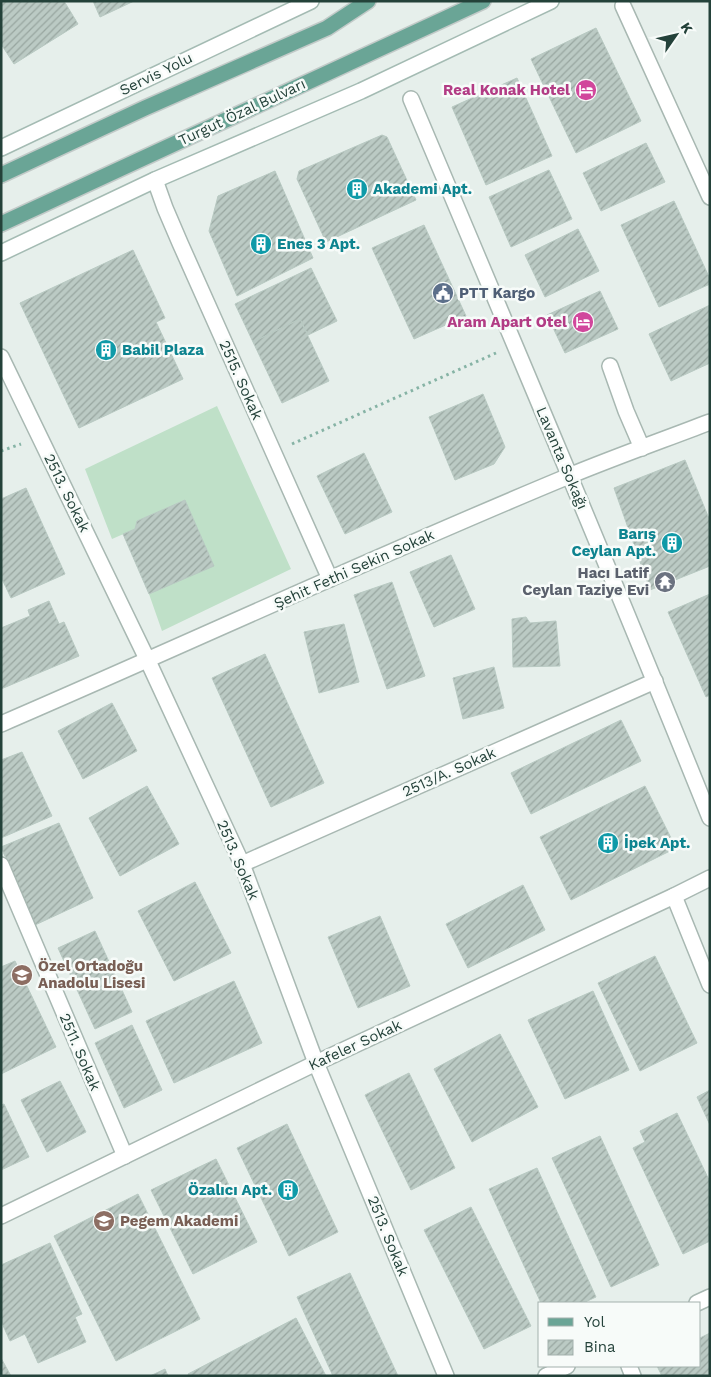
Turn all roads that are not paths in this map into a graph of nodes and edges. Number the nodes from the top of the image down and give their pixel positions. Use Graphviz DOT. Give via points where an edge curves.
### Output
graph roads {
  1 [pos="311,1"];
  2 [pos="368,1"];
  3 [pos="482,1"];
  4 [pos="551,1"];
  5 [pos="623,6"];
  6 [pos="411,99"];
  7 [pos="1,148"];
  8 [pos="1,176"];
  9 [pos="155,180"];
  10 [pos="710,197"];
  11 [pos="1,224"];
  12 [pos="1,254"];
  13 [pos="1,357"];
  14 [pos="610,366"];
  15 [pos="710,422"];
  16 [pos="642,448"];
  17 [pos="570,476"];
  18 [pos="330,579"];
  19 [pos="148,661"];
  20 [pos="655,681"];
  21 [pos="1,724"];
  22 [pos="710,818"];
  23 [pos="242,864"];
  24 [pos="1,865"];
  25 [pos="710,878"];
  26 [pos="674,896"];
  27 [pos="710,985"];
  28 [pos="316,1063"];
  29 [pos="124,1156"];
  30 [pos="1,1216"];
  31 [pos="565,1367"];
  32 [pos="446,1376"];
  33 [pos="546,1376"];
  1 -- 7 [label="street, Servis Yolu"];
  2 -- 8 [label="main road" via="327,28"];
  3 -- 11 [label="main road, Turgut Özal Bulvarı"];
  4 -- 9 [label="street" via="360,91"];
  5 -- 10 [label="street"];
  6 -- 17 [label="street, Lavanta Sokağı"];
  9 -- 12 [label="street"];
  9 -- 18 [label="street, 2515. Sokak"];
  13 -- 19 [label="street, 2513. Sokak"];
  14 -- 16 [label="street"];
  15 -- 16 [label="street, Şehit Fethi Sekin Sokak"];
  16 -- 17 [label="street, Şehit Fethi Sekin Sokak"];
  17 -- 18 [label="street, Şehit Fethi Sekin Sokak"];
  17 -- 20 [label="street, Lavanta Sokağı"];
  18 -- 19 [label="street, Şehit Fethi Sekin Sokak"];
  19 -- 21 [label="street, Şehit Fethi Sekin Sokak"];
  19 -- 23 [label="street, 2513. Sokak"];
  20 -- 22 [label="street, Lavanta Sokağı"];
  20 -- 23 [label="street, 2513/A. Sokak"];
  23 -- 28 [label="street, 2513. Sokak"];
  24 -- 29 [label="street, 2511. Sokak"];
  25 -- 26 [label="street, Kafeler Sokak"];
  26 -- 27 [label="street"];
  26 -- 28 [label="street, Kafeler Sokak"];
  28 -- 29 [label="street, Kafeler Sokak"];
  28 -- 32 [label="street, 2513. Sokak"];
  29 -- 30 [label="street, Kafeler Sokak"];
  31 -- 33 [label="street"];
}
